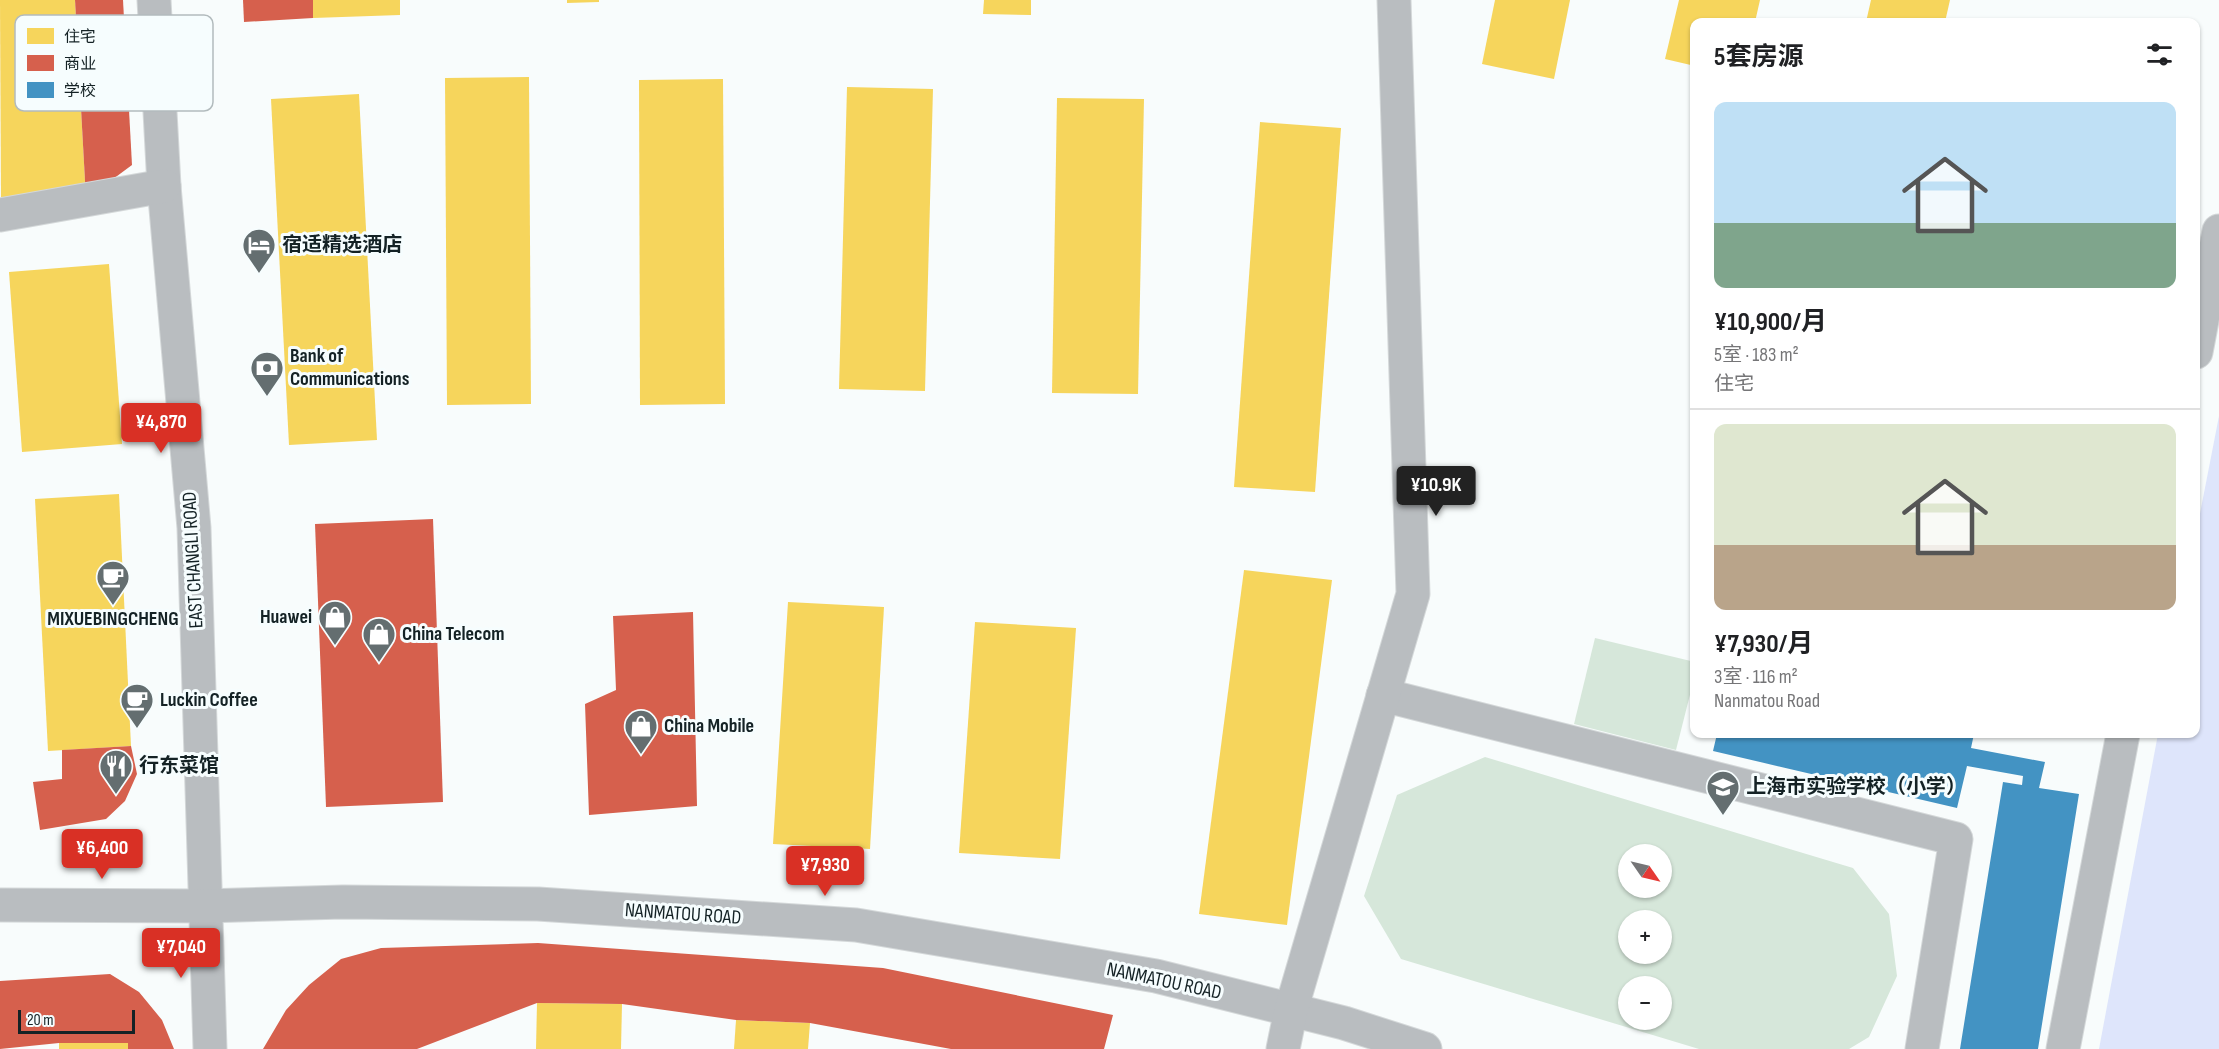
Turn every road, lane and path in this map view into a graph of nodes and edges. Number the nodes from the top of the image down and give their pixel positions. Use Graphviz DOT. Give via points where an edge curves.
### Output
graph roads {
  1 [pos="154,0"];
  2 [pos="1394,0"];
  3 [pos="155,15"];
  4 [pos="160,111"];
  5 [pos="164,186"];
  6 [pos="0,215"];
  7 [pos="2219,231"];
  8 [pos="2200,331"];
  9 [pos="1383,695"];
  10 [pos="2122,738"];
  11 [pos="0,905"];
  12 [pos="204,906"];
  13 [pos="1291,1010"];
  14 [pos="210,1049"];
  15 [pos="1283,1049"];
  16 [pos="1425,1049"];
  17 [pos="1922,1049"];
  18 [pos="2063,1049"];
  1 -- 3 [label="street, EAST CHANGLI ROAD"];
  2 -- 9 [label="street" via="1413,594"];
  4 -- 5 [label="street, EAST CHANGLI ROAD"];
  5 -- 6 [label="street"];
  5 -- 12 [label="street, EAST CHANGLI ROAD" via="194,528"];
  7 -- 8 [label="street"];
  9 -- 13 [label="street"];
  9 -- 17 [label="street" via="1956,839"];
  10 -- 18 [label="street"];
  11 -- 12 [label="street, NANMATOU ROAD"];
  12 -- 13 [label="street, NANMATOU ROAD" via="343,902 538,904 856,925 1156,976"];
  12 -- 14 [label="street, EAST CHANGLI ROAD"];
  13 -- 15 [label="street"];
  13 -- 16 [label="street, NANMATOU ROAD"];
}
